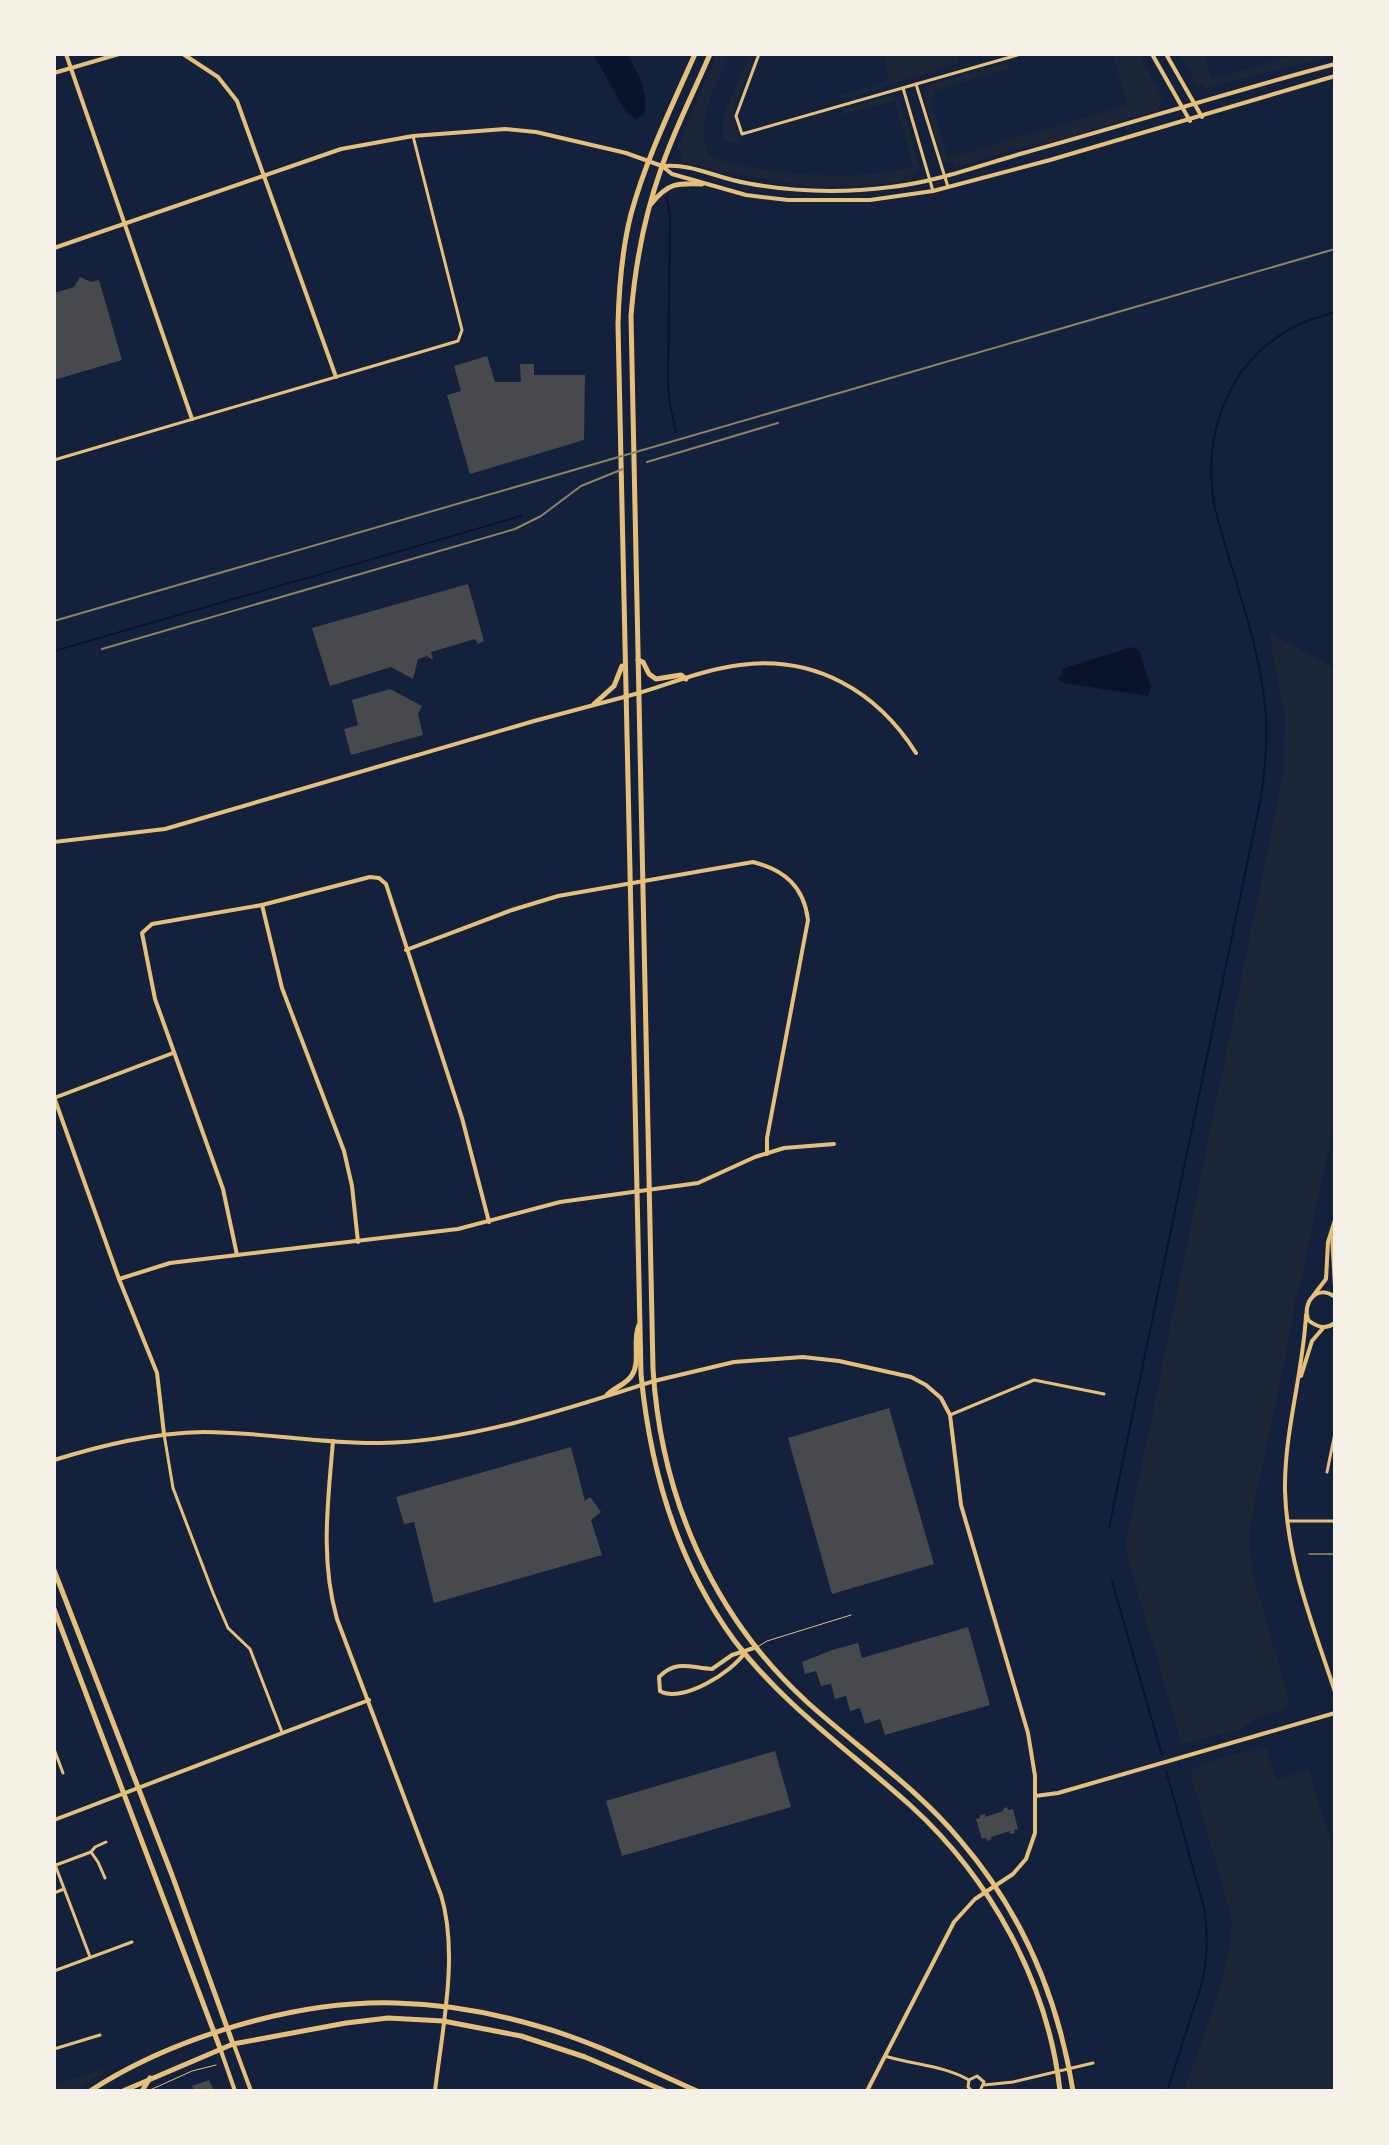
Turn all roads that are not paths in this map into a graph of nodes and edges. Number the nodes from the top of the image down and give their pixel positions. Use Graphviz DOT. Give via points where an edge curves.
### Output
graph roads {
  1 [pos="66,54"];
  2 [pos="119,54"];
  3 [pos="183,54"];
  4 [pos="695,54"];
  5 [pos="710,54"];
  6 [pos="759,54"];
  7 [pos="1021,54"];
  8 [pos="1152,54"];
  9 [pos="1166,54"];
  10 [pos="1335,64"];
  11 [pos="70,69"];
  12 [pos="54,73"];
  13 [pos="1335,76"];
  14 [pos="916,84"];
  15 [pos="903,88"];
  16 [pos="1195,103"];
  17 [pos="1182,107"];
  18 [pos="1202,117"];
  19 [pos="1190,121"];
  20 [pos="413,136"];
  21 [pos="649,162"];
  22 [pos="662,166"];
  23 [pos="944,175"];
  24 [pos="263,176"];
  25 [pos="930,179"];
  26 [pos="702,184"];
  27 [pos="948,187"];
  28 [pos="933,191"];
  29 [pos="648,208"];
  30 [pos="124,225"];
  31 [pos="54,248"];
  32 [pos="336,377"];
  33 [pos="192,419"];
  34 [pos="54,460"];
  35 [pos="638,660"];
  36 [pos="624,661"];
  37 [pos="686,679"];
  38 [pos="639,693"];
  39 [pos="624,696"];
  40 [pos="594,704"];
  41 [pos="916,753"];
  42 [pos="54,842"];
  43 [pos="642,880"];
  44 [pos="630,882"];
  45 [pos="262,905"];
  46 [pos="406,950"];
  47 [pos="173,1053"];
  48 [pos="54,1098"];
  49 [pos="834,1144"];
  50 [pos="767,1154"];
  51 [pos="649,1189"];
  52 [pos="637,1191"];
  53 [pos="1335,1220"];
  54 [pos="489,1222"];
  55 [pos="1332,1236"];
  56 [pos="358,1242"];
  57 [pos="237,1255"];
  58 [pos="119,1279"];
  59 [pos="1335,1286"];
  60 [pos="1313,1296"];
  61 [pos="1335,1297"];
  62 [pos="1306,1315"];
  63 [pos="640,1324"];
  64 [pos="1334,1324"];
  65 [pos="1324,1327"];
  66 [pos="1300,1378"];
  67 [pos="654,1381"];
  68 [pos="642,1385"];
  69 [pos="1104,1394"];
  70 [pos="607,1395"];
  71 [pos="950,1415"];
  72 [pos="1335,1433"];
  73 [pos="164,1434"];
  74 [pos="333,1441"];
  75 [pos="54,1460"];
  76 [pos="1327,1472"];
  77 [pos="1287,1521"];
  78 [pos="1335,1521"];
  79 [pos="1309,1554"];
  80 [pos="1335,1554"];
  81 [pos="54,1570"];
  82 [pos="69,1609"];
  83 [pos="55,1613"];
  84 [pos="851,1615"];
  85 [pos="757,1647"];
  86 [pos="745,1652"];
  87 [pos="1335,1692"];
  88 [pos="369,1700"];
  89 [pos="1335,1713"];
  90 [pos="283,1733"];
  91 [pos="54,1749"];
  92 [pos="63,1773"];
  93 [pos="138,1788"];
  94 [pos="125,1793"];
  95 [pos="1035,1796"];
  96 [pos="54,1820"];
  97 [pos="106,1842"];
  98 [pos="91,1852"];
  99 [pos="55,1864"];
  100 [pos="105,1878"];
  101 [pos="995,1886"];
  102 [pos="64,1889"];
  103 [pos="54,1893"];
  104 [pos="985,1893"];
  105 [pos="132,1942"];
  106 [pos="90,1957"];
  107 [pos="54,1971"];
  108 [pos="445,2007"];
  109 [pos="443,2021"];
  110 [pos="229,2029"];
  111 [pos="215,2034"];
  112 [pos="100,2035"];
  113 [pos="233,2044"];
  114 [pos="220,2048"];
  115 [pos="54,2049"];
  116 [pos="885,2056"];
  117 [pos="1093,2063"];
  118 [pos="1069,2068"];
  119 [pos="1057,2071"];
  120 [pos="151,2077"];
  121 [pos="969,2080"];
  122 [pos="984,2085"];
  123 [pos="90,2091"];
  124 [pos="123,2091"];
  125 [pos="145,2091"];
  126 [pos="235,2091"];
  127 [pos="251,2091"];
  128 [pos="435,2091"];
  129 [pos="665,2091"];
  130 [pos="697,2091"];
  131 [pos="867,2091"];
  132 [pos="972,2091"];
  133 [pos="980,2091"];
  134 [pos="1060,2091"];
  135 [pos="1073,2091"];
  1 -- 11 [label="street"];
  2 -- 11 [label="street"];
  3 -- 24 [label="street" via="228,87"];
  4 -- 21 [label="main road"];
  5 -- 22 [label="main road"];
  6 -- 15 [label="street" via="736,116 742,134"];
  7 -- 14 [label="street"];
  8 -- 17 [label="street"];
  9 -- 16 [label="street"];
  10 -- 16 [label="street"];
  11 -- 12 [label="street"];
  11 -- 30 [label="street"];
  13 -- 18 [label="street"];
  14 -- 15 [label="street"];
  14 -- 23 [label="street"];
  15 -- 25 [label="street"];
  16 -- 17 [label="street"];
  16 -- 18 [label="street"];
  17 -- 19 [label="street"];
  17 -- 23 [label="street"];
  18 -- 19 [label="street"];
  19 -- 27 [label="street"];
  20 -- 21 [label="street" via="490,129 536,132"];
  20 -- 24 [label="street" via="341,149"];
  20 -- 32 [label="street" via="461,338"];
  21 -- 22 [label="street"];
  21 -- 36 [label="main road" via="631,215 617,336"];
  22 -- 25 [label="street" via="676,164 726,179 798,189 892,187"];
  22 -- 26 [label="street"];
  22 -- 29 [label="main road"];
  23 -- 25 [label="street"];
  23 -- 27 [label="street"];
  24 -- 30 [label="street"];
  24 -- 32 [label="street"];
  25 -- 28 [label="street"];
  26 -- 28 [label="street" via="746,195 811,201"];
  26 -- 29 [label="main road" via="668,186"];
  27 -- 28 [label="street"];
  29 -- 35 [label="main road" via="631,316"];
  30 -- 31 [label="street"];
  30 -- 33 [label="street"];
  32 -- 33 [label="street"];
  33 -- 34 [label="street"];
  35 -- 37 [label="main road" via="656,679"];
  35 -- 38 [label="main road"];
  36 -- 39 [label="main road"];
  36 -- 40 [label="main road" via="614,686"];
  37 -- 38 [label="street"];
  37 -- 41 [label="street" via="737,665 769,663 828,675 891,718"];
  38 -- 39 [label="street"];
  38 -- 43 [label="main road"];
  39 -- 40 [label="street"];
  39 -- 44 [label="main road"];
  40 -- 42 [label="street" via="165,829"];
  43 -- 44 [label="street"];
  43 -- 50 [label="street" via="753,862 779,870 805,900 807,937"];
  43 -- 51 [label="main road"];
  44 -- 46 [label="street" via="544,900"];
  44 -- 52 [label="main road"];
  45 -- 46 [label="street" via="379,878 386,884"];
  45 -- 47 [label="street" via="144,929 154,997"];
  45 -- 56 [label="street" via="282,988 349,1168"];
  46 -- 54 [label="street" via="462,1118"];
  47 -- 48 [label="street"];
  47 -- 57 [label="street" via="223,1189"];
  48 -- 58 [label="street"];
  49 -- 50 [label="street"];
  50 -- 51 [label="street" via="698,1183"];
  51 -- 52 [label="street"];
  51 -- 67 [label="main road"];
  52 -- 54 [label="street" via="560,1202"];
  52 -- 63 [label="main road"];
  53 -- 55 [label="street"];
  54 -- 56 [label="street"];
  55 -- 59 [label="street"];
  55 -- 60 [label="street" via="1326,1279"];
  56 -- 57 [label="street"];
  57 -- 58 [label="street" via="170,1263"];
  58 -- 73 [label="street" via="157,1373"];
  60 -- 61 [label="street" via="1324,1292"];
  60 -- 62 [label="street"];
  62 -- 65 [label="street"];
  62 -- 66 [label="street"];
  63 -- 68 [label="main road"];
  63 -- 70 [label="main road" via="635,1370"];
  64 -- 65 [label="street"];
  65 -- 66 [label="street" via="1312,1341"];
  66 -- 77 [label="street" via="1289,1443"];
  67 -- 68 [label="street"];
  67 -- 71 [label="street" via="734,1362 803,1357 839,1361 911,1377 941,1398"];
  67 -- 85 [label="main road" via="662,1446 684,1521 720,1594"];
  68 -- 70 [label="street"];
  68 -- 86 [label="main road" via="649,1442 671,1521 704,1592"];
  69 -- 71 [label="street" via="1034,1380"];
  70 -- 74 [label="street" via="455,1436 383,1443"];
  71 -- 95 [label="street" via="961,1505 1028,1733"];
  72 -- 76 [label="street"];
  73 -- 74 [label="street" via="241,1433"];
  73 -- 75 [label="street"];
  73 -- 90 [label="street" via="173,1488 213,1593 228,1628 250,1649"];
  74 -- 88 [label="street" via="328,1589"];
  77 -- 78 [label="street"];
  77 -- 87 [label="street" via="1289,1547"];
  79 -- 80 [label="lane"];
  81 -- 82 [label="main road"];
  82 -- 83 [label="street"];
  82 -- 93 [label="main road"];
  83 -- 94 [label="main road"];
  84 -- 85 [label="lane"];
  85 -- 86 [label="street"];
  85 -- 101 [label="main road" via="808,1702 934,1811"];
  86 -- 86 [label="street" via="712,1669 689,1664 671,1668 659,1677 660,1691 673,1695 701,1687 740,1662"];
  86 -- 104 [label="main road" via="788,1700 929,1824"];
  88 -- 90 [label="street"];
  88 -- 108 [label="street" via="443,1902 449,1943"];
  89 -- 95 [label="street"];
  90 -- 93 [label="street"];
  91 -- 92 [label="street"];
  93 -- 94 [label="street"];
  93 -- 110 [label="main road"];
  94 -- 96 [label="street"];
  94 -- 111 [label="main road"];
  95 -- 101 [label="street" via="1031,1847 1013,1874"];
  97 -- 98 [label="street"];
  98 -- 99 [label="street"];
  98 -- 100 [label="street"];
  99 -- 102 [label="street"];
  101 -- 104 [label="street"];
  101 -- 118 [label="main road" via="1040,1968"];
  102 -- 103 [label="street"];
  102 -- 106 [label="street"];
  104 -- 116 [label="street" via="954,1922"];
  104 -- 119 [label="main road" via="1034,1987"];
  105 -- 106 [label="street"];
  106 -- 107 [label="street"];
  108 -- 109 [label="street"];
  108 -- 110 [label="main road" via="339,2006"];
  108 -- 130 [label="main road" via="568,2035"];
  109 -- 113 [label="main road" via="388,2018"];
  109 -- 128 [label="street"];
  109 -- 129 [label="main road" via="563,2049"];
  110 -- 111 [label="main road"];
  110 -- 113 [label="main road"];
  111 -- 114 [label="main road"];
  111 -- 123 [label="main road"];
  112 -- 115 [label="street"];
  113 -- 114 [label="main road"];
  113 -- 127 [label="street"];
  114 -- 120 [label="main road"];
  114 -- 126 [label="street"];
  116 -- 121 [label="street" via="952,2070"];
  116 -- 131 [label="street"];
  117 -- 118 [label="street"];
  118 -- 119 [label="street"];
  118 -- 135 [label="main road"];
  119 -- 122 [label="street"];
  119 -- 134 [label="main road"];
  120 -- 124 [label="main road"];
  120 -- 125 [label="main road"];
  121 -- 122 [label="street" via="980,2077"];
  121 -- 132 [label="street"];
  122 -- 133 [label="street"];
}
